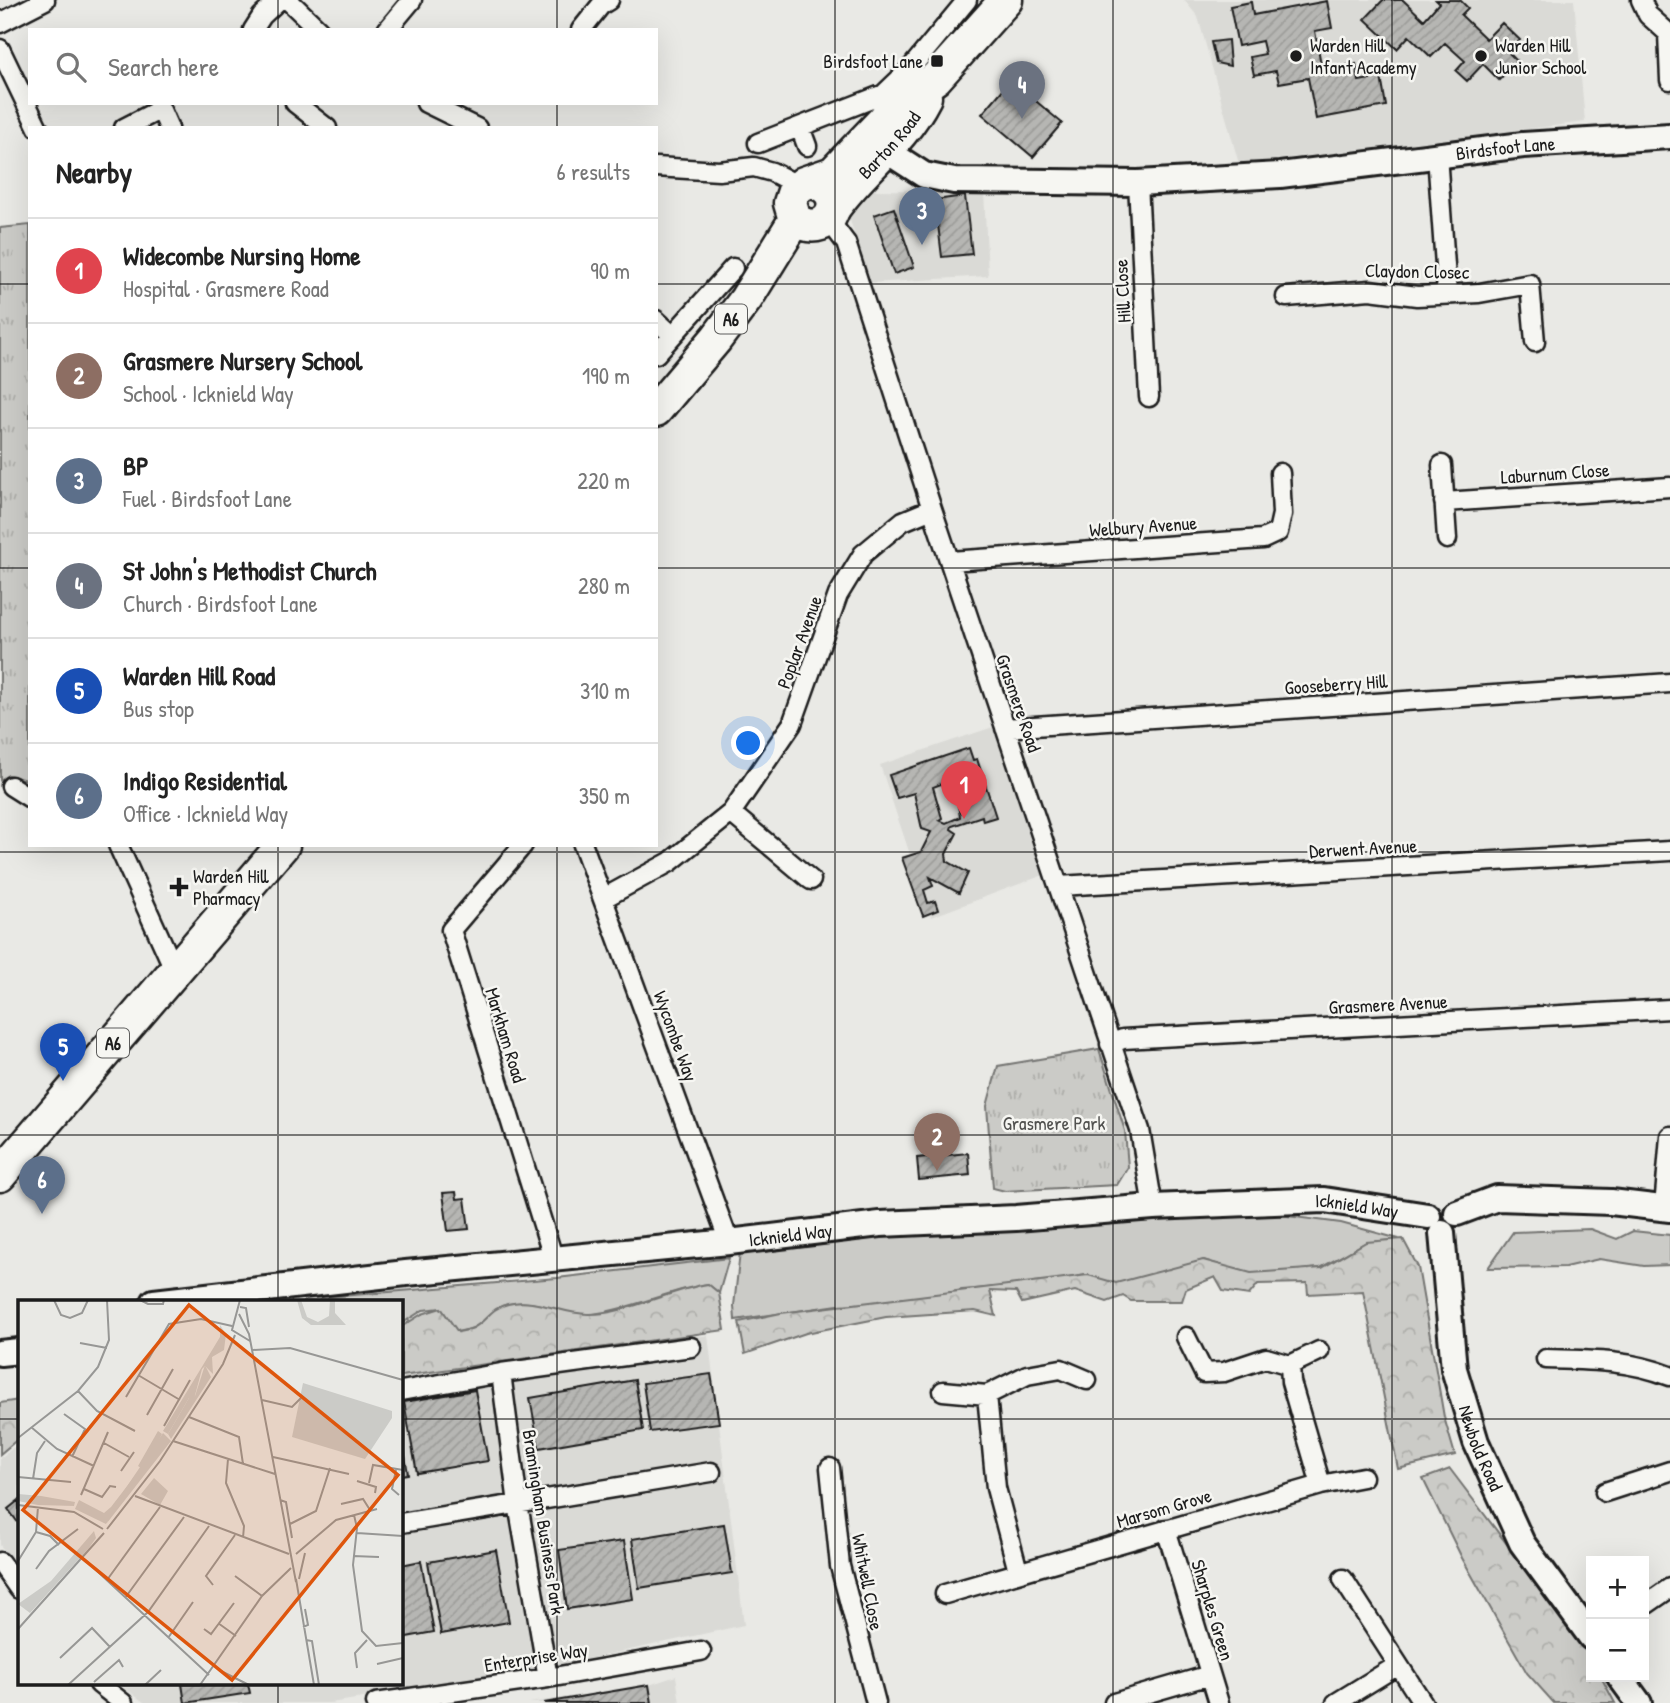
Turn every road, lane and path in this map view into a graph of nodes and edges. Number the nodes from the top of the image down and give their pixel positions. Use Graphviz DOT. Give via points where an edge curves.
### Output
graph roads {
  1 [pos="45,0"];
  2 [pos="279,0"];
  3 [pos="289,0"];
  4 [pos="412,0"];
  5 [pos="967,0"];
  6 [pos="1006,0"];
  7 [pos="1641,0"];
  8 [pos="603,2"];
  9 [pos="0,23"];
  10 [pos="254,28"];
  11 [pos="317,28"];
  12 [pos="389,28"];
  13 [pos="583,28"];
  14 [pos="1669,33"];
  15 [pos="0,49"];
  16 [pos="936,78"];
  17 [pos="1670,80"];
  18 [pos="298,105"];
  19 [pos="430,105"];
  20 [pos="159,106"];
  21 [pos="37,126"];
  22 [pos="127,126"];
  23 [pos="168,126"];
  24 [pos="324,126"];
  25 [pos="473,126"];
  26 [pos="800,127"];
  27 [pos="1670,136"];
  28 [pos="758,143"];
  29 [pos="807,146"];
  30 [pos="887,151"];
  31 [pos="1437,155"];
  32 [pos="658,167"];
  33 [pos="1138,183"];
  34 [pos="805,184"];
  35 [pos="831,213"];
  36 [pos="795,220"];
  37 [pos="733,268"];
  38 [pos="1447,293"];
  39 [pos="1286,297"];
  40 [pos="658,322"];
  41 [pos="672,335"];
  42 [pos="1535,342"];
  43 [pos="658,352"];
  44 [pos="1149,397"];
  45 [pos="658,408"];
  46 [pos="1442,465"];
  47 [pos="1280,472"];
  48 [pos="1670,487"];
  49 [pos="1444,502"];
  50 [pos="932,509"];
  51 [pos="1447,539"];
  52 [pos="950,561"];
  53 [pos="1670,683"];
  54 [pos="1005,728"];
  55 [pos="11,786"];
  56 [pos="28,797"];
  57 [pos="732,813"];
  58 [pos="119,847"];
  59 [pos="281,847"];
  60 [pos="521,847"];
  61 [pos="584,847"];
  62 [pos="1670,851"];
  63 [pos="811,880"];
  64 [pos="1059,886"];
  65 [pos="604,898"];
  66 [pos="175,971"];
  67 [pos="1670,1009"];
  68 [pos="1110,1044"];
  69 [pos="1670,1136"];
  70 [pos="0,1175"];
  71 [pos="1153,1207"];
  72 [pos="1667,1208"];
  73 [pos="1435,1225"];
  74 [pos="729,1242"];
  75 [pos="554,1257"];
  76 [pos="172,1300"];
  77 [pos="1186,1337"];
  78 [pos="691,1347"];
  79 [pos="18,1351"];
  80 [pos="1319,1351"];
  81 [pos="0,1353"];
  82 [pos="1546,1359"];
  83 [pos="1290,1365"];
  84 [pos="501,1373"];
  85 [pos="1670,1377"];
  86 [pos="1087,1381"];
  87 [pos="402,1391"];
  88 [pos="943,1391"];
  89 [pos="987,1395"];
  90 [pos="830,1468"];
  91 [pos="1670,1471"];
  92 [pos="710,1472"];
  93 [pos="1363,1477"];
  94 [pos="1321,1485"];
  95 [pos="1605,1492"];
  96 [pos="518,1504"];
  97 [pos="402,1522"];
  98 [pos="1166,1529"];
  99 [pos="0,1562"];
  100 [pos="1018,1571"];
  101 [pos="1343,1579"];
  102 [pos="18,1588"];
  103 [pos="1670,1588"];
  104 [pos="944,1594"];
  105 [pos="1649,1603"];
  106 [pos="1586,1630"];
  107 [pos="701,1651"];
  108 [pos="1398,1665"];
  109 [pos="1210,1675"];
  110 [pos="548,1678"];
  111 [pos="1624,1682"];
  112 [pos="102,1686"];
  113 [pos="123,1703"];
  114 [pos="376,1703"];
  115 [pos="876,1703"];
  116 [pos="1114,1703"];
  117 [pos="1219,1703"];
  118 [pos="1336,1703"];
  119 [pos="1423,1703"];
  120 [pos="1639,1703"];
  1 -- 9 [label="street"];
  2 -- 10 [label="street"];
  3 -- 11 [label="street"];
  4 -- 12 [label="street"];
  5 -- 26 [label="street, Barton Road" via="884,94"];
  6 -- 16 [label="highway, Barton Road"];
  7 -- 14 [label="street" via="1648,15"];
  8 -- 13 [label="street"];
  14 -- 17 [label="street"];
  15 -- 21 [label="street"];
  16 -- 30 [label="highway, Barton Road" via="914,118"];
  16 -- 34 [label="highway, Barton Road" via="899,104 833,173"];
  18 -- 24 [label="street"];
  19 -- 25 [label="street"];
  20 -- 22 [label="street"];
  20 -- 23 [label="street"];
  26 -- 28 [label="street, Barton Road"];
  26 -- 29 [label="street"];
  27 -- 31 [label="street, Birdsfoot Lane"];
  30 -- 33 [label="street, Birdsfoot Lane" via="925,175 954,181"];
  30 -- 35 [label="highway, Barton Road" via="844,193"];
  31 -- 33 [label="street, Birdsfoot Lane" via="1280,175"];
  31 -- 38 [label="street"];
  32 -- 34 [label="street" via="719,171 754,167"];
  33 -- 44 [label="street, Hill Close"];
  34 -- 35 [label="highway" via="828,189"];
  34 -- 36 [label="highway" via="794,191 790,204"];
  35 -- 36 [label="highway" via="817,226"];
  35 -- 50 [label="street, Grasmere Road" via="846,243"];
  36 -- 45 [label="highway, A6" via="746,299"];
  37 -- 41 [label="street"];
  38 -- 39 [label="street, Claydon Closec" via="1417,296 1370,290"];
  38 -- 42 [label="street, Claydon Closec" via="1530,284"];
  40 -- 41 [label="street"];
  41 -- 43 [label="street"];
  46 -- 49 [label="street"];
  47 -- 52 [label="street, Welbury Avenue" via="1278,532 1263,539"];
  48 -- 49 [label="street, Laburnum Close"];
  49 -- 51 [label="street"];
  50 -- 52 [label="street, Grasmere Road"];
  50 -- 57 [label="street, Poplar Avenue" via="903,521 863,554 838,595 792,724"];
  52 -- 54 [label="street, Grasmere Road"];
  53 -- 54 [label="street, Gooseberry Hill"];
  54 -- 64 [label="street, Grasmere Road"];
  55 -- 56 [label="street"];
  57 -- 63 [label="street"];
  57 -- 65 [label="street, Poplar Avenue" via="670,862"];
  58 -- 66 [label="street"];
  59 -- 66 [label="highway, A6"];
  60 -- 75 [label="street, Markham Road" via="452,930"];
  61 -- 65 [label="street, Wycombe Way"];
  62 -- 64 [label="street, Derwent Avenue"];
  64 -- 68 [label="street, Grasmere Road"];
  65 -- 74 [label="street, Wycombe Way"];
  66 -- 70 [label="highway, A6"];
  67 -- 68 [label="street, Grasmere Avenue" via="1123,1039"];
  68 -- 71 [label="street, Grasmere Road" via="1140,1130"];
  69 -- 72 [label="street"];
  71 -- 73 [label="street, Icknield Way" via="1324,1200"];
  71 -- 74 [label="street, Icknield Way" via="880,1224"];
  72 -- 73 [label="street" via="1497,1198 1457,1213 1444,1203 1432,1208"];
  73 -- 106 [label="street, Newbold Road" via="1454,1369 1476,1442 1522,1543"];
  74 -- 75 [label="street, Icknield Way"];
  75 -- 76 [label="street, Icknield Way"];
  77 -- 83 [label="street" via="1204,1373 1224,1372 1266,1358"];
  78 -- 84 [label="street"];
  79 -- 81 [label="street"];
  80 -- 83 [label="street"];
  82 -- 85 [label="street" via="1602,1360"];
  83 -- 94 [label="street"];
  84 -- 87 [label="street"];
  84 -- 96 [label="street, Bramingham Business Park"];
  86 -- 89 [label="street" via="1061,1369 1027,1375"];
  88 -- 89 [label="street"];
  89 -- 100 [label="street" via="996,1488"];
  90 -- 115 [label="street, Whitwell Close" via="840,1566"];
  91 -- 95 [label="street"];
  92 -- 96 [label="street"];
  93 -- 94 [label="street, Marsom Grove"];
  94 -- 98 [label="street, Marsom Grove"];
  96 -- 97 [label="street"];
  96 -- 110 [label="street, Bramingham Business Park"];
  98 -- 100 [label="street, Marsom Grove"];
  98 -- 109 [label="street, Sharples Green"];
  99 -- 102 [label="street"];
  100 -- 104 [label="street, Marsom Grove"];
  101 -- 108 [label="street"];
  103 -- 105 [label="street"];
  107 -- 110 [label="street, Enterprise Way"];
  108 -- 118 [label="street"];
  108 -- 119 [label="street"];
  109 -- 116 [label="street"];
  109 -- 117 [label="street, Sharples Green"];
  110 -- 114 [label="street, Enterprise Way"];
  111 -- 120 [label="street"];
  112 -- 113 [label="street"];
}
